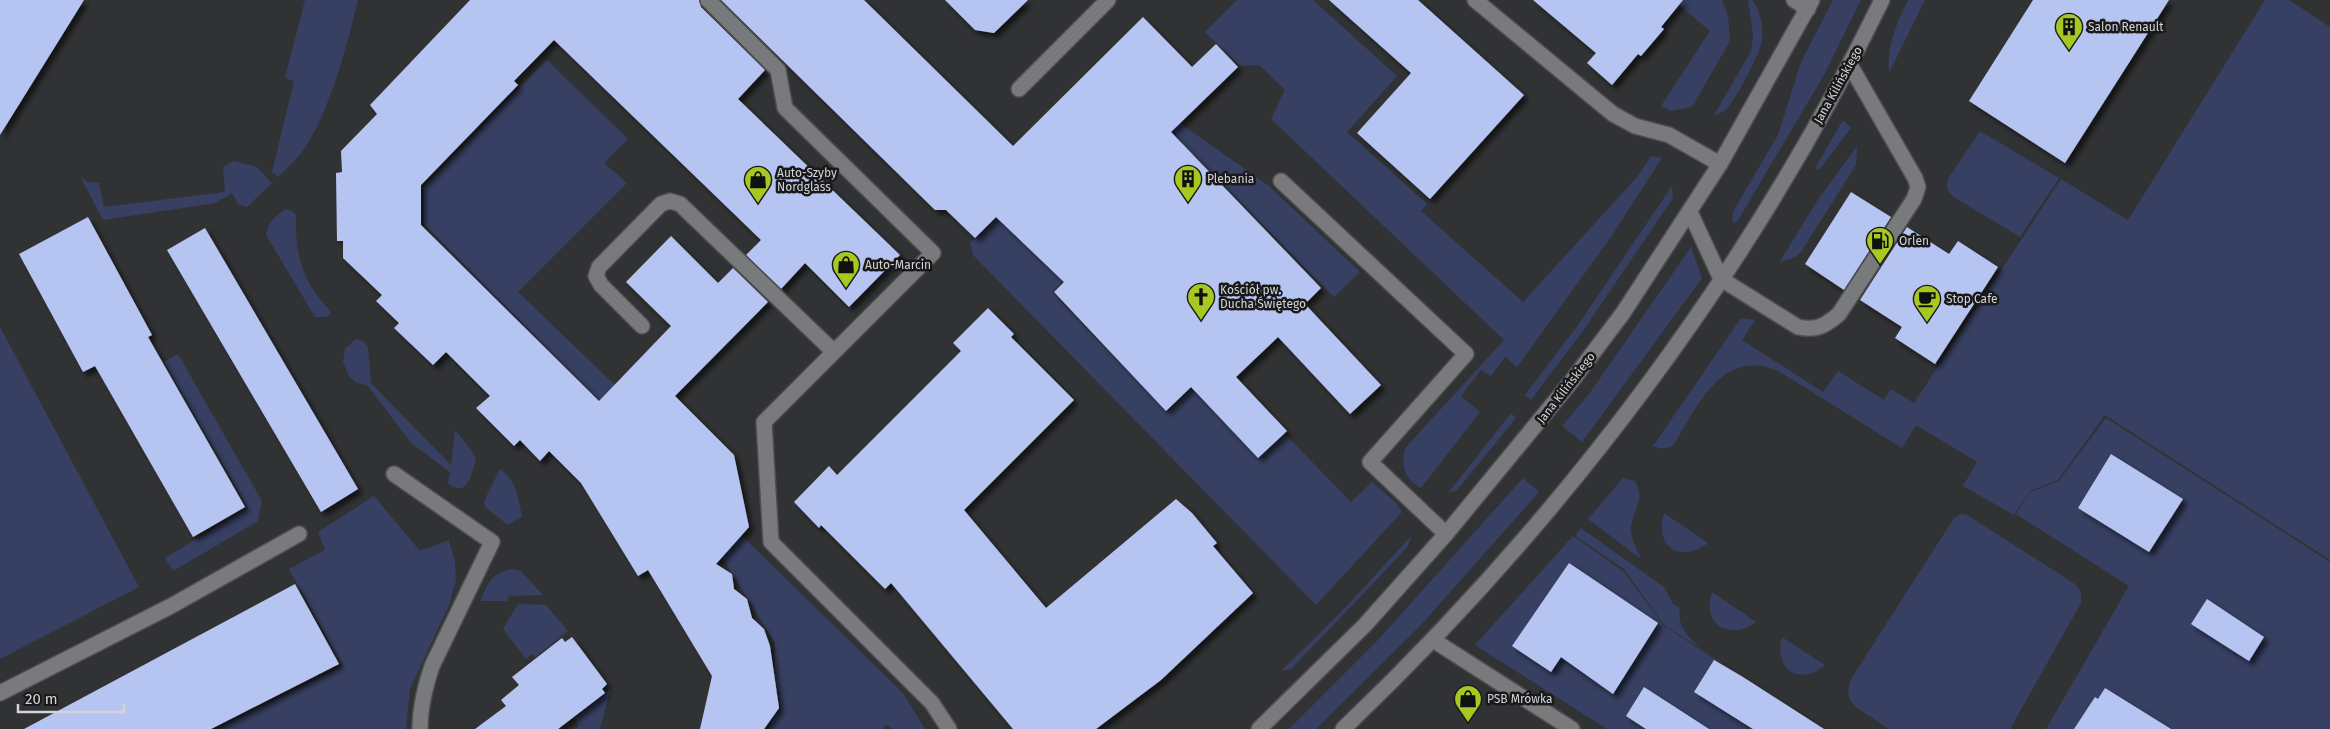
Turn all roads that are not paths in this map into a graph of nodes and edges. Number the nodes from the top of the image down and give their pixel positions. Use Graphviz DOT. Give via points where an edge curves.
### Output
graph roads {
  1 [pos="708,0"];
  2 [pos="1108,0"];
  3 [pos="1475,0"];
  4 [pos="1794,0"];
  5 [pos="1882,0"];
  6 [pos="1810,5"];
  7 [pos="1850,65"];
  8 [pos="1018,89"];
  9 [pos="1720,164"];
  10 [pos="1281,181"];
  11 [pos="1690,212"];
  12 [pos="1721,279"];
  13 [pos="642,326"];
  14 [pos="834,352"];
  15 [pos="394,474"];
  16 [pos="299,534"];
  17 [pos="1446,534"];
  18 [pos="1433,640"];
  19 [pos="0,693"];
  20 [pos="420,729"];
  21 [pos="949,729"];
  22 [pos="1259,729"];
  23 [pos="1343,729"];
  24 [pos="1572,729"];
  1 -- 14 [label="street" via="778,70 785,108 933,253"];
  2 -- 8 [label="street"];
  3 -- 9 [label="street" via="1612,114 1635,126 1669,135"];
  4 -- 6 [label="street"];
  5 -- 7 [label="street, Jana Kilińskiego"];
  6 -- 9 [label="street, Jana Kilińskiego"];
  7 -- 12 [label="street, Jana Kilińskiego" via="1794,163"];
  7 -- 12 [label="street" via="1915,178 1918,187 1914,199 1839,314 1826,325 1812,330 1798,327"];
  9 -- 11 [label="street, Jana Kilińskiego"];
  10 -- 17 [label="street" via="1466,354 1370,462"];
  11 -- 12 [label="street"];
  11 -- 17 [label="street, Jana Kilińskiego" via="1623,313 1572,382"];
  12 -- 18 [label="street, Jana Kilińskiego" via="1601,446 1494,575"];
  13 -- 14 [label="street" via="596,276 599,268 661,204 670,201 680,204"];
  14 -- 21 [label="street" via="764,422 771,542 932,703"];
  15 -- 20 [label="street" via="492,542 432,666 424,688"];
  16 -- 19 [label="street" via="171,606"];
  17 -- 22 [label="street, Jana Kilińskiego" via="1365,625"];
  18 -- 23 [label="street, Jana Kilińskiego"];
  18 -- 24 [label="street"];
}
